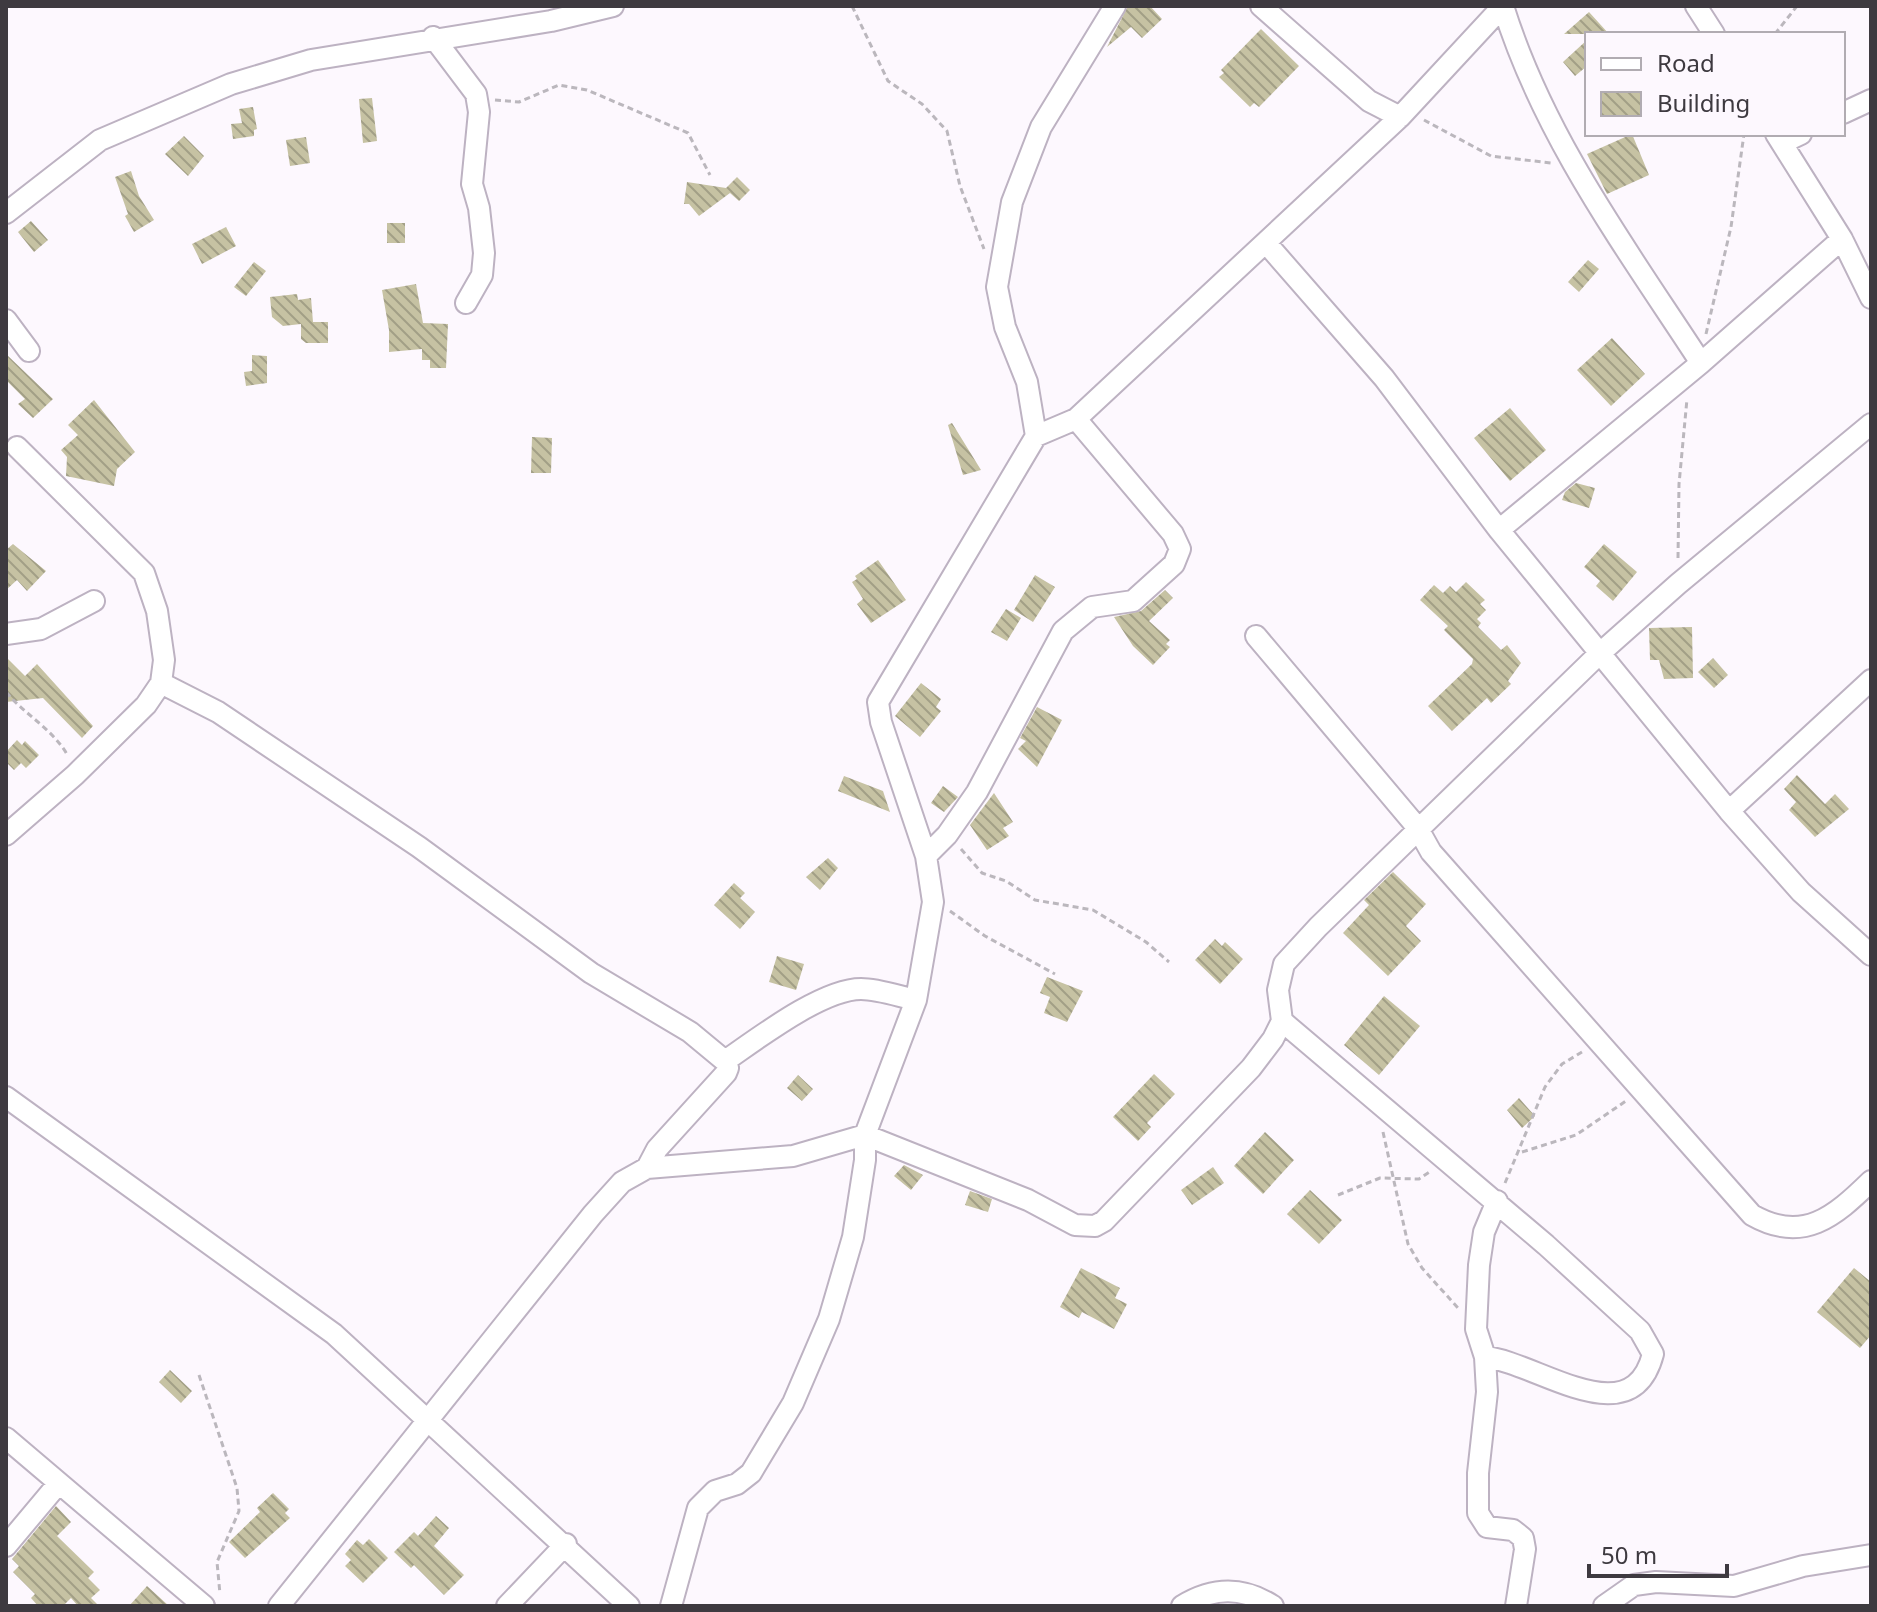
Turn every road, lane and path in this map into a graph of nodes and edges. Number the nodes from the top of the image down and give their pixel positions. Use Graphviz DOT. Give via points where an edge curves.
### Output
graph roads {
  1 [pos="613,6"];
  2 [pos="852,6"];
  3 [pos="1115,6"];
  4 [pos="1261,6"];
  5 [pos="1503,6"];
  6 [pos="1696,6"];
  7 [pos="1797,6"];
  8 [pos="1713,32"];
  9 [pos="1777,32"];
  10 [pos="433,37"];
  11 [pos="476,94"];
  12 [pos="1871,100"];
  13 [pos="1845,112"];
  14 [pos="1400,117"];
  15 [pos="1786,137"];
  16 [pos="1575,166"];
  17 [pos="710,175"];
  18 [pos="6,213"];
  19 [pos="1842,239"];
  20 [pos="1267,244"];
  21 [pos="997,287"];
  22 [pos="1871,297"];
  23 [pos="466,303"];
  24 [pos="6,320"];
  25 [pos="29,351"];
  26 [pos="1701,363"];
  27 [pos="1076,419"];
  28 [pos="1871,424"];
  29 [pos="1036,436"];
  30 [pos="17,447"];
  31 [pos="1499,530"];
  32 [pos="94,601"];
  33 [pos="6,634"];
  34 [pos="1256,636"];
  35 [pos="1598,655"];
  36 [pos="1871,680"];
  37 [pos="161,683"];
  38 [pos="6,692"];
  39 [pos="75,775"];
  40 [pos="1729,811"];
  41 [pos="1417,827"];
  42 [pos="6,835"];
  43 [pos="947,835"];
  44 [pos="926,856"];
  45 [pos="933,902"];
  46 [pos="1868,945"];
  47 [pos="1169,962"];
  48 [pos="1055,974"];
  49 [pos="916,1000"];
  50 [pos="1282,1021"];
  51 [pos="1599,1041"];
  52 [pos="725,1061"];
  53 [pos="1642,1090"];
  54 [pos="6,1097"];
  55 [pos="1380,1102"];
  56 [pos="865,1135"];
  57 [pos="1521,1152"];
  58 [pos="1445,1157"];
  59 [pos="647,1168"];
  60 [pos="1394,1177"];
  61 [pos="1871,1181"];
  62 [pos="1338,1195"];
  63 [pos="1497,1201"];
  64 [pos="1476,1329"];
  65 [pos="1485,1357"];
  66 [pos="199,1375"];
  67 [pos="426,1422"];
  68 [pos="6,1438"];
  69 [pos="58,1484"];
  70 [pos="566,1544"];
  71 [pos="6,1546"];
  72 [pos="1871,1555"];
  73 [pos="204,1606"];
  74 [pos="222,1606"];
  75 [pos="279,1606"];
  76 [pos="507,1606"];
  77 [pos="629,1606"];
  78 [pos="671,1606"];
  79 [pos="1182,1606"];
  80 [pos="1273,1606"];
  81 [pos="1516,1606"];
  82 [pos="1604,1606"];
  1 -- 10 [label="street" via="551,21"];
  2 -- 21 [label="path" via="888,81 922,104 947,131 960,186"];
  3 -- 21 [label="street" via="1041,127 1012,202"];
  4 -- 14 [label="street" via="1369,101"];
  5 -- 14 [label="street"];
  5 -- 16 [label="street" via="1521,64"];
  6 -- 8 [label="street"];
  7 -- 9 [label="path"];
  10 -- 11 [label="street"];
  10 -- 18 [label="street" via="311,60 231,84 100,140"];
  11 -- 17 [label="path" via="511,103 559,85 587,90 688,133"];
  11 -- 23 [label="street" via="479,138 472,184 484,253 482,275"];
  12 -- 13 [label="street"];
  14 -- 16 [label="path" via="1422,119 1491,156"];
  14 -- 20 [label="street"];
  15 -- 19 [label="street"];
  16 -- 26 [label="street"];
  19 -- 22 [label="street"];
  19 -- 26 [label="street"];
  20 -- 27 [label="street"];
  20 -- 31 [label="street" via="1384,378"];
  21 -- 29 [label="street" via="1005,327 1027,382"];
  24 -- 25 [label="street"];
  26 -- 31 [label="street"];
  27 -- 29 [label="street"];
  27 -- 43 [label="street" via="1180,549 1174,564 1133,601 1092,607 1063,631 977,792"];
  28 -- 35 [label="street"];
  29 -- 44 [label="street" via="878,702"];
  30 -- 37 [label="street" via="144,573 162,636"];
  31 -- 35 [label="street"];
  32 -- 33 [label="street" via="41,629"];
  34 -- 41 [label="street"];
  35 -- 40 [label="street"];
  35 -- 41 [label="street"];
  36 -- 40 [label="street"];
  37 -- 39 [label="street" via="146,705"];
  37 -- 52 [label="street" via="218,712 419,847 591,973 690,1032"];
  38 -- 39 [label="path" via="61,743"];
  39 -- 42 [label="street"];
  40 -- 46 [label="street" via="1801,892"];
  41 -- 50 [label="street" via="1284,964 1278,990"];
  41 -- 51 [label="street" via="1431,852"];
  43 -- 44 [label="street"];
  43 -- 47 [label="path" via="982,873 1035,900 1093,910"];
  44 -- 45 [label="street"];
  45 -- 48 [label="path"];
  45 -- 49 [label="street"];
  49 -- 52 [label="street" via="864,988 850,990 785,1019"];
  49 -- 56 [label="street"];
  50 -- 55 [label="street"];
  50 -- 56 [label="street" via="1251,1068 1095,1226 1075,1225 1028,1200"];
  51 -- 53 [label="street"];
  51 -- 57 [label="path" via="1552,1075"];
  52 -- 59 [label="street" via="726,1073 657,1149"];
  53 -- 57 [label="path" via="1576,1135"];
  53 -- 61 [label="street" via="1752,1215 1768,1224 1814,1226 1844,1208"];
  54 -- 67 [label="street" via="334,1334"];
  55 -- 58 [label="street"];
  55 -- 60 [label="path"];
  56 -- 59 [label="street" via="793,1156"];
  56 -- 78 [label="street" via="853,1237 829,1319 793,1403 756,1466 698,1508"];
  57 -- 63 [label="path"];
  58 -- 60 [label="path" via="1419,1179"];
  58 -- 63 [label="street"];
  59 -- 67 [label="street" via="622,1182 593,1214"];
  60 -- 62 [label="path"];
  60 -- 64 [label="path" via="1414,1255"];
  63 -- 64 [label="street" via="1484,1232"];
  63 -- 65 [label="street" via="1640,1331 1653,1354 1635,1387 1616,1394 1591,1393"];
  64 -- 65 [label="street"];
  65 -- 81 [label="street" via="1478,1513 1487,1527 1513,1530 1523,1538"];
  66 -- 74 [label="path" via="237,1488 239,1511 217,1562"];
  67 -- 70 [label="street"];
  67 -- 75 [label="street"];
  68 -- 69 [label="street"];
  69 -- 71 [label="street"];
  69 -- 73 [label="street"];
  70 -- 76 [label="street"];
  70 -- 77 [label="street"];
  72 -- 82 [label="street" via="1803,1566 1734,1586 1634,1585"];
  79 -- 80 [label="street" via="1212,1591 1231,1590"];
}
